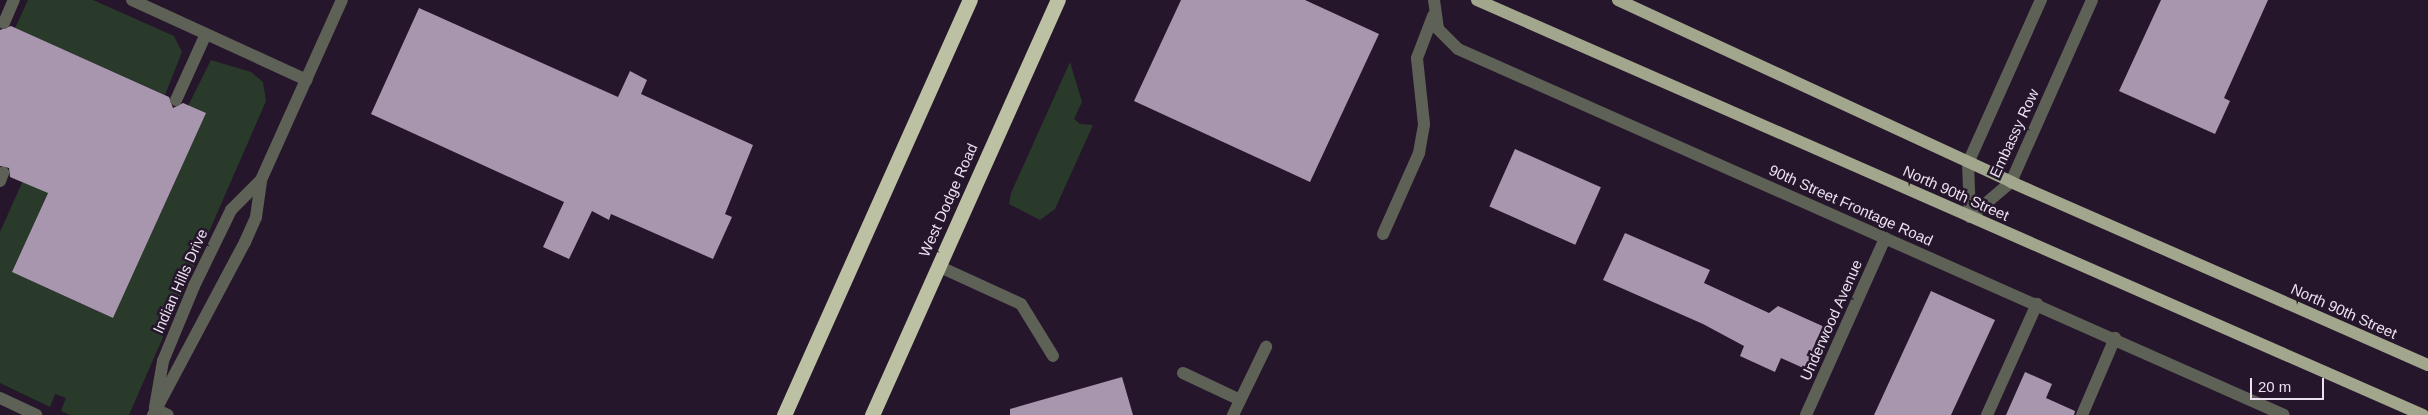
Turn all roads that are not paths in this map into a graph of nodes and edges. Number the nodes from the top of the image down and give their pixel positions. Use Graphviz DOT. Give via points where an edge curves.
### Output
graph roads {
  1 [pos="14,0"];
  2 [pos="132,0"];
  3 [pos="342,0"];
  4 [pos="970,0"];
  5 [pos="1058,0"];
  6 [pos="1434,0"];
  7 [pos="1476,0"];
  8 [pos="1618,0"];
  9 [pos="2041,0"];
  10 [pos="2092,0"];
  11 [pos="1433,16"];
  12 [pos="4,23"];
  13 [pos="206,34"];
  14 [pos="307,80"];
  15 [pos="176,100"];
  16 [pos="1968,163"];
  17 [pos="261,180"];
  18 [pos="2011,182"];
  19 [pos="1970,217"];
  20 [pos="1383,234"];
  21 [pos="1885,238"];
  22 [pos="938,266"];
  23 [pos="2037,304"];
  24 [pos="2115,338"];
  25 [pos="1266,347"];
  26 [pos="1053,356"];
  27 [pos="2428,365"];
  28 [pos="1183,373"];
  29 [pos="0,398"];
  30 [pos="1240,400"];
  31 [pos="154,412"];
  32 [pos="36,415"];
  33 [pos="168,415"];
  34 [pos="784,415"];
  35 [pos="872,415"];
  36 [pos="1233,415"];
  37 [pos="1806,415"];
  38 [pos="1987,415"];
  39 [pos="2082,415"];
  40 [pos="2284,415"];
  41 [pos="2422,415"];
  1 -- 12 [label="street"];
  2 -- 13 [label="street"];
  3 -- 14 [label="street, Indian Hills Drive"];
  4 -- 34 [label="highway"];
  5 -- 22 [label="highway, West Dodge Road"];
  6 -- 11 [label="street"];
  7 -- 19 [label="main road, North 90th Street"];
  8 -- 16 [label="main road, North 90th Street"];
  9 -- 16 [label="street, Embassy Row"];
  10 -- 18 [label="street, Embassy Row"];
  11 -- 20 [label="street" via="1416,58 1424,124 1419,153"];
  11 -- 21 [label="street, 90th Street Frontage Road" via="1438,29 1458,49"];
  13 -- 14 [label="street"];
  13 -- 15 [label="street"];
  14 -- 17 [label="street, Indian Hills Drive"];
  16 -- 18 [label="main road, North 90th Street"];
  16 -- 19 [label="street, Embassy Row"];
  17 -- 31 [label="street, Indian Hills Drive" via="256,217 245,242 189,355"];
  17 -- 31 [label="street, Indian Hills Drive" via="231,210 194,286 160,371"];
  18 -- 19 [label="street, Embassy Row"];
  18 -- 27 [label="main road, North 90th Street"];
  19 -- 41 [label="main road, North 90th Street"];
  21 -- 23 [label="street, 90th Street Frontage Road"];
  21 -- 37 [label="street, Underwood Avenue"];
  22 -- 26 [label="street" via="1021,304"];
  22 -- 35 [label="highway, West Dodge Road"];
  23 -- 24 [label="street, 90th Street Frontage Road"];
  23 -- 38 [label="street"];
  24 -- 39 [label="street"];
  24 -- 40 [label="street, 90th Street Frontage Road"];
  25 -- 30 [label="street"];
  28 -- 30 [label="street"];
  29 -- 32 [label="street"];
  30 -- 36 [label="street"];
  31 -- 33 [label="street"];
}
